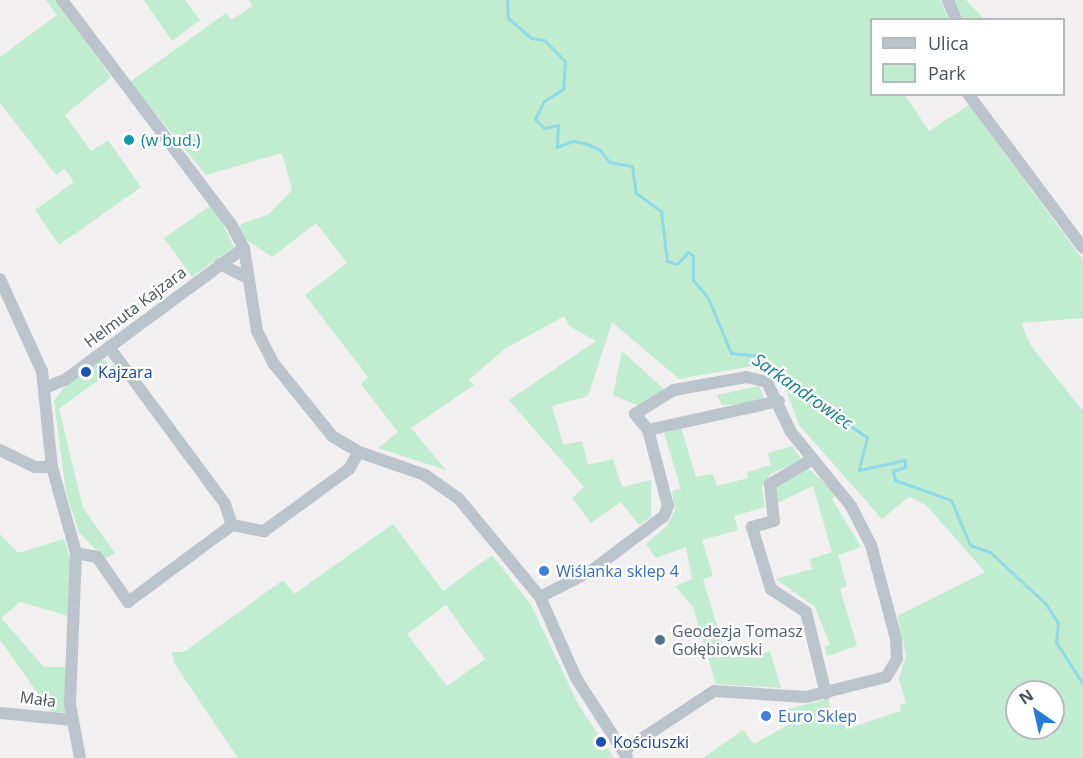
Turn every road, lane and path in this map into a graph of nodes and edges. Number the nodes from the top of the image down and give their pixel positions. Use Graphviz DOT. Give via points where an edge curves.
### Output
graph roads {
  1 [pos="62,0"];
  2 [pos="948,0"];
  3 [pos="955,18"];
  4 [pos="969,96"];
  5 [pos="244,248"];
  6 [pos="1083,248"];
  7 [pos="220,264"];
  8 [pos="247,278"];
  9 [pos="0,279"];
  10 [pos="109,347"];
  11 [pos="45,388"];
  12 [pos="779,401"];
  13 [pos="648,430"];
  14 [pos="0,450"];
  15 [pos="359,452"];
  16 [pos="813,459"];
  17 [pos="52,467"];
  18 [pos="232,525"];
  19 [pos="76,553"];
  20 [pos="540,597"];
  21 [pos="826,694"];
  22 [pos="0,712"];
  23 [pos="72,720"];
  24 [pos="625,755"];
  25 [pos="80,758"];
  1 -- 5 [label="street" via="198,177"];
  2 -- 3 [label="street"];
  4 -- 6 [label="street"];
  5 -- 7 [label="street, Helmuta Kajzara"];
  5 -- 8 [label="street"];
  7 -- 8 [label="street"];
  7 -- 10 [label="street, Helmuta Kajzara"];
  8 -- 15 [label="street" via="257,332 274,364 332,436"];
  9 -- 11 [label="street" via="38,358"];
  10 -- 11 [label="street, Helmuta Kajzara"];
  10 -- 18 [label="street" via="225,504"];
  11 -- 17 [label="street"];
  12 -- 13 [label="street"];
  12 -- 13 [label="street" via="767,381 746,376 674,390 635,414"];
  12 -- 16 [label="street" via="791,432"];
  13 -- 20 [label="street" via="668,506 664,516 591,571"];
  14 -- 17 [label="street" via="35,467"];
  15 -- 18 [label="street" via="349,469 264,531"];
  15 -- 20 [label="street" via="425,475 450,490"];
  16 -- 21 [label="street" via="770,484 774,521 752,527 771,589 806,612"];
  16 -- 21 [label="street" via="851,506 871,545 896,639 897,659 886,677"];
  17 -- 19 [label="street"];
  18 -- 19 [label="street" via="128,602 97,557"];
  19 -- 23 [label="street" via="69,658"];
  20 -- 24 [label="street" via="576,678"];
  21 -- 24 [label="street" via="784,698 728,688 714,691"];
  22 -- 23 [label="street, Mała"];
  23 -- 25 [label="street"];
}
